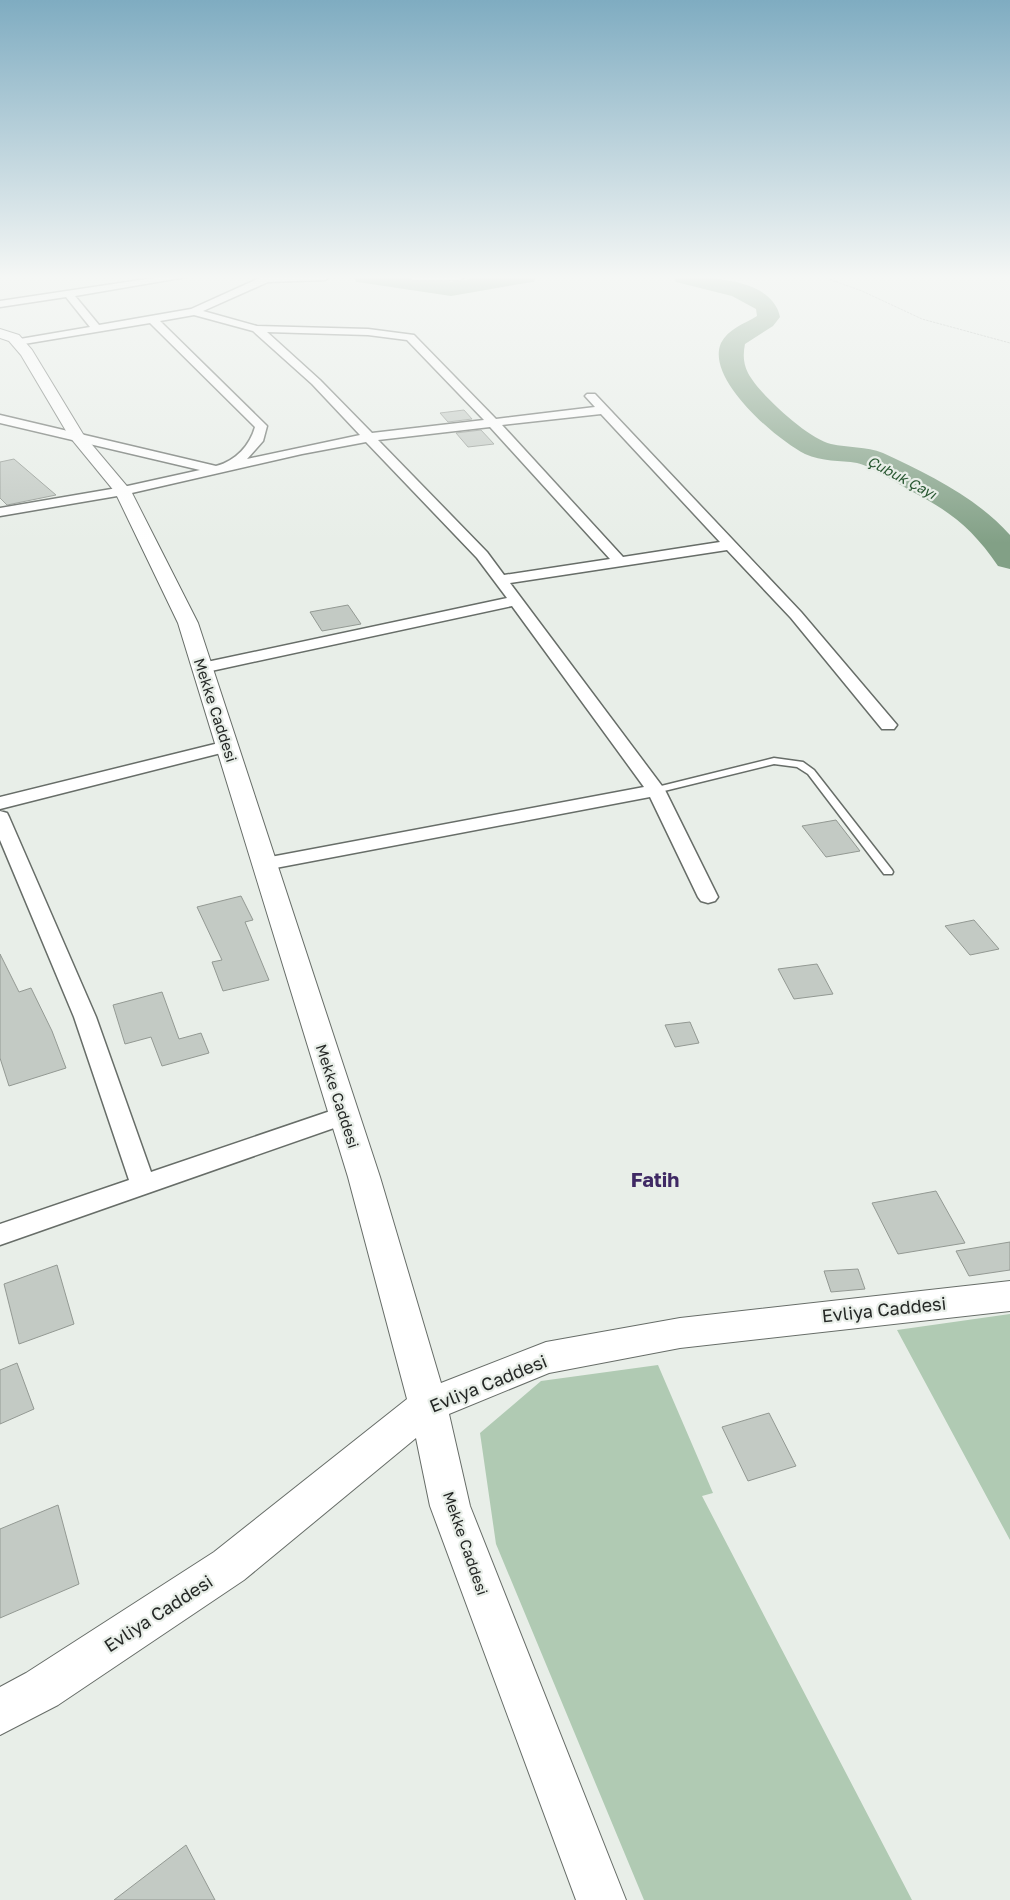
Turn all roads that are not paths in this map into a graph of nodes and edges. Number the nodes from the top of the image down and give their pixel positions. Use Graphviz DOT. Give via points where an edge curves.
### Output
graph roads {
  1 [pos="28,366"];
  2 [pos="199,366"];
  3 [pos="298,366"];
  4 [pos="438,366"];
  5 [pos="592,396"];
  6 [pos="604,410"];
  7 [pos="0,419"];
  8 [pos="492,422"];
  9 [pos="77,436"];
  10 [pos="371,437"];
  11 [pos="233,466"];
  12 [pos="217,469"];
  13 [pos="123,491"];
  14 [pos="0,512"];
  15 [pos="730,545"];
  16 [pos="620,562"];
  17 [pos="500,580"];
  18 [pos="516,601"];
  19 [pos="202,668"];
  20 [pos="888,725"];
  21 [pos="227,746"];
  22 [pos="656,790"];
  23 [pos="0,803"];
  24 [pos="0,817"];
  25 [pos="265,864"];
  26 [pos="888,872"];
  27 [pos="708,897"];
  28 [pos="344,1115"];
  29 [pos="143,1185"];
  30 [pos="0,1235"];
  31 [pos="1010,1296"];
  32 [pos="428,1405"];
  33 [pos="0,1712"];
  34 [pos="601,1900"];
  1 -- 9 [label="street, Mekke Caddesi"];
  2 -- 11 [label="street" via="261,426 257,441"];
  3 -- 10 [label="street"];
  4 -- 8 [label="street"];
  5 -- 6 [label="street"];
  6 -- 8 [label="street"];
  6 -- 15 [label="street"];
  7 -- 9 [label="street"];
  8 -- 10 [label="street"];
  8 -- 16 [label="street"];
  9 -- 12 [label="street"];
  9 -- 13 [label="street, Mekke Caddesi"];
  10 -- 11 [label="street"];
  10 -- 17 [label="street" via="482,555"];
  11 -- 12 [label="street"];
  12 -- 13 [label="street"];
  13 -- 14 [label="street"];
  13 -- 19 [label="street, Mekke Caddesi" via="188,623"];
  15 -- 16 [label="street"];
  15 -- 20 [label="street" via="796,615"];
  16 -- 17 [label="street"];
  17 -- 18 [label="street"];
  18 -- 19 [label="street"];
  18 -- 22 [label="street"];
  19 -- 21 [label="street, Mekke Caddesi"];
  21 -- 23 [label="street"];
  21 -- 25 [label="street, Mekke Caddesi"];
  22 -- 25 [label="street"];
  22 -- 26 [label="lane" via="774,760 800,764 811,772"];
  22 -- 27 [label="street"];
  24 -- 29 [label="street" via="85,1017"];
  25 -- 28 [label="street, Mekke Caddesi"];
  28 -- 29 [label="street"];
  28 -- 32 [label="street, Mekke Caddesi"];
  29 -- 30 [label="street"];
  31 -- 32 [label="street, Evliya Caddesi" via="680,1333 546,1358"];
  32 -- 33 [label="street, Evliya Caddesi" via="229,1566 42,1689"];
  32 -- 34 [label="street, Mekke Caddesi" via="450,1506"];
}
